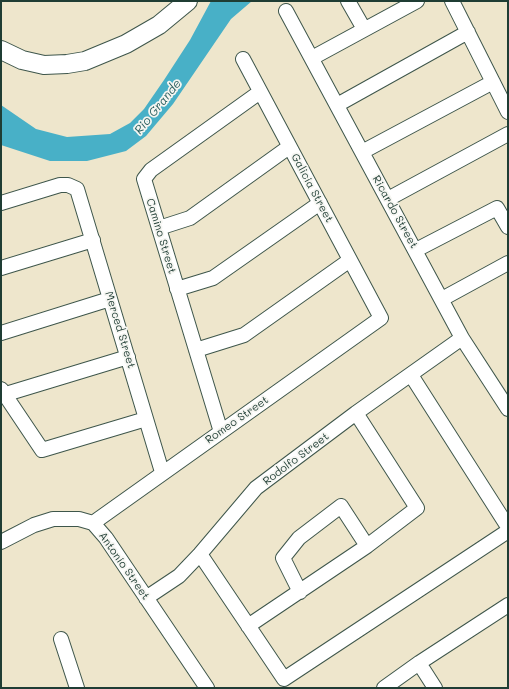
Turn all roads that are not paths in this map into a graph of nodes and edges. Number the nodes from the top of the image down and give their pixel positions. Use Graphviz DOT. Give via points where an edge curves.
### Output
graph roads {
  1 [pos="188,1"];
  2 [pos="348,1"];
  3 [pos="417,1"];
  4 [pos="452,1"];
  5 [pos="286,11"];
  6 [pos="364,29"];
  7 [pos="468,32"];
  8 [pos="1,50"];
  9 [pos="312,58"];
  10 [pos="243,59"];
  11 [pos="493,82"];
  12 [pos="260,92"];
  13 [pos="337,105"];
  14 [pos="508,112"];
  15 [pos="508,134"];
  16 [pos="289,147"];
  17 [pos="362,152"];
  18 [pos="388,199"];
  19 [pos="1,203"];
  20 [pos="320,203"];
  21 [pos="508,227"];
  22 [pos="159,228"];
  23 [pos="93,240"];
  24 [pos="416,250"];
  25 [pos="350,260"];
  26 [pos="508,263"];
  27 [pos="1,268"];
  28 [pos="177,289"];
  29 [pos="110,299"];
  30 [pos="442,299"];
  31 [pos="381,318"];
  32 [pos="1,333"];
  33 [pos="462,338"];
  34 [pos="196,350"];
  35 [pos="128,357"];
  36 [pos="411,375"];
  37 [pos="3,392"];
  38 [pos="508,409"];
  39 [pos="356,413"];
  40 [pos="146,419"];
  41 [pos="221,432"];
  42 [pos="162,472"];
  43 [pos="93,523"];
  44 [pos="508,527"];
  45 [pos="508,531"];
  46 [pos="2,541"];
  47 [pos="367,546"];
  48 [pos="200,554"];
  49 [pos="300,592"];
  50 [pos="146,598"];
  51 [pos="508,605"];
  52 [pos="248,626"];
  53 [pos="61,639"];
  54 [pos="419,663"];
  55 [pos="77,688"];
  56 [pos="207,688"];
  57 [pos="384,688"];
  58 [pos="435,688"];
  1 -- 8 [label="main road" via="159,25 126,44 85,61 44,65 22,60"];
  2 -- 6 [label="street"];
  3 -- 6 [label="street"];
  4 -- 7 [label="street"];
  5 -- 9 [label="street, Ricardo Street"];
  6 -- 9 [label="street"];
  7 -- 11 [label="street"];
  7 -- 13 [label="street"];
  9 -- 13 [label="street, Ricardo Street"];
  10 -- 12 [label="street, Galicia Street"];
  11 -- 14 [label="street"];
  11 -- 17 [label="street"];
  12 -- 16 [label="street, Galicia Street"];
  12 -- 22 [label="street, Camino Street" via="151,170 144,179"];
  13 -- 17 [label="street, Ricardo Street"];
  15 -- 18 [label="street"];
  16 -- 20 [label="street, Galicia Street"];
  16 -- 22 [label="street" via="190,218"];
  17 -- 18 [label="street, Ricardo Street"];
  18 -- 24 [label="street, Ricardo Street"];
  19 -- 23 [label="street, Merced Street" via="60,185 68,185 76,189"];
  20 -- 25 [label="street, Galicia Street"];
  20 -- 28 [label="street" via="213,278"];
  21 -- 24 [label="street" via="497,208"];
  22 -- 28 [label="street, Camino Street"];
  23 -- 27 [label="street"];
  23 -- 29 [label="street, Merced Street"];
  24 -- 30 [label="street, Ricardo Street"];
  25 -- 31 [label="street, Galicia Street"];
  25 -- 34 [label="street" via="244,335"];
  26 -- 30 [label="street"];
  28 -- 34 [label="street, Camino Street"];
  29 -- 32 [label="street"];
  29 -- 35 [label="street, Merced Street"];
  30 -- 33 [label="street, Ricardo Street"];
  31 -- 41 [label="street, Romeo Street"];
  33 -- 36 [label="street, Rodolfo Street"];
  33 -- 38 [label="street, Ricardo Street"];
  34 -- 41 [label="street, Camino Street"];
  35 -- 37 [label="street"];
  35 -- 40 [label="street, Merced Street"];
  36 -- 39 [label="street, Rodolfo Street"];
  36 -- 44 [label="street"];
  37 -- 40 [label="street" via="42,450"];
  39 -- 47 [label="street" via="417,508"];
  39 -- 48 [label="street, Rodolfo Street" via="256,488"];
  40 -- 42 [label="street, Merced Street"];
  41 -- 42 [label="street, Romeo Street"];
  42 -- 43 [label="street, Romeo Street"];
  43 -- 46 [label="street, Antonio Street" via="79,519 53,519"];
  43 -- 50 [label="street, Antonio Street"];
  45 -- 52 [label="street" via="284,679"];
  47 -- 49 [label="street"];
  47 -- 49 [label="street" via="341,506 299,538 283,558"];
  48 -- 50 [label="street, Rodolfo Street" via="179,576"];
  48 -- 52 [label="street"];
  49 -- 52 [label="street"];
  50 -- 56 [label="street, Antonio Street"];
  51 -- 54 [label="street"];
  53 -- 55 [label="street"];
  54 -- 57 [label="street"];
  54 -- 58 [label="street"];
}
